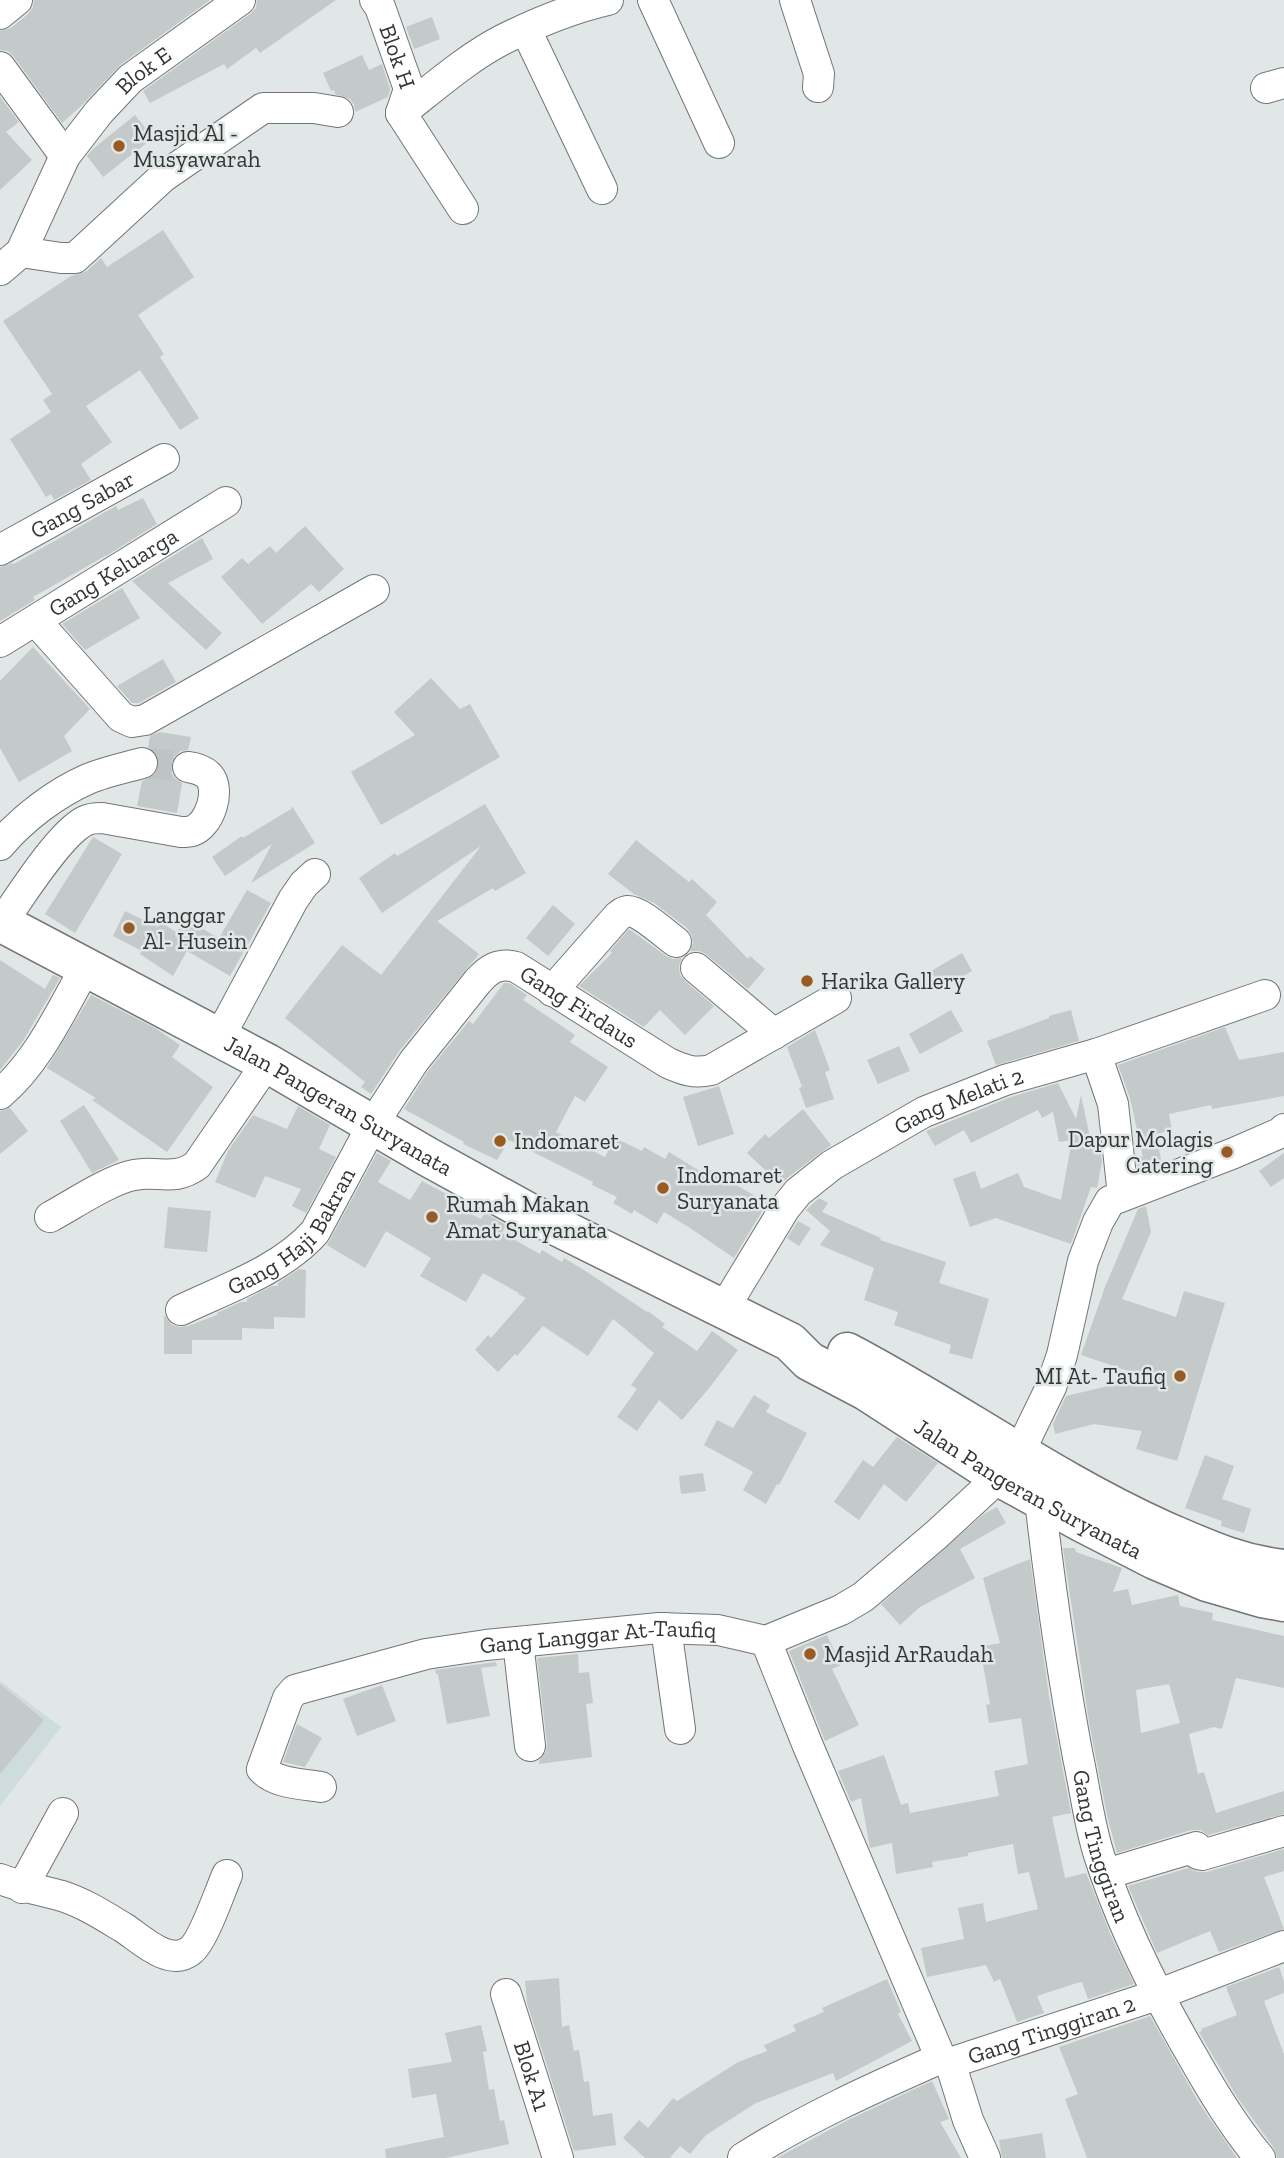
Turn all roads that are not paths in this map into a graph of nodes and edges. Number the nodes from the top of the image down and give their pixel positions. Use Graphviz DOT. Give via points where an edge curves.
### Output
graph roads {
  1 [pos="17,0"];
  2 [pos="240,0"];
  3 [pos="375,0"];
  4 [pos="608,0"];
  5 [pos="653,0"];
  6 [pos="795,0"];
  7 [pos="0,14"];
  8 [pos="526,30"];
  9 [pos="0,67"];
  10 [pos="818,87"];
  11 [pos="338,112"];
  12 [pos="401,113"];
  13 [pos="719,143"];
  14 [pos="65,156"];
  15 [pos="602,189"];
  16 [pos="463,209"];
  17 [pos="11,261"];
  18 [pos="164,459"];
  19 [pos="226,502"];
  20 [pos="0,550"];
  21 [pos="374,590"];
  22 [pos="36,621"];
  23 [pos="0,642"];
  24 [pos="142,763"];
  25 [pos="188,766"];
  26 [pos="0,845"];
  27 [pos="315,874"];
  28 [pos="1,922"];
  29 [pos="676,942"];
  30 [pos="86,967"];
  31 [pos="696,968"];
  32 [pos="552,991"];
  33 [pos="1265,995"];
  34 [pos="836,998"];
  35 [pos="774,1034"];
  36 [pos="219,1038"];
  37 [pos="1096,1054"];
  38 [pos="267,1063"];
  39 [pos="0,1094"];
  40 [pos="373,1124"];
  41 [pos="1284,1129"];
  42 [pos="1124,1195"];
  43 [pos="50,1217"];
  44 [pos="181,1310"];
  45 [pos="723,1310"];
  46 [pos="1009,1465"];
  47 [pos="1046,1486"];
  48 [pos="1284,1569"];
  49 [pos="1284,1602"];
  50 [pos="666,1628"];
  51 [pos="766,1641"];
  52 [pos="518,1642"];
  53 [pos="680,1728"];
  54 [pos="530,1746"];
  55 [pos="321,1787"];
  56 [pos="63,1813"];
  57 [pos="1284,1831"];
  58 [pos="1106,1874"];
  59 [pos="227,1875"];
  60 [pos="11,1884"];
  61 [pos="1284,1946"];
  62 [pos="506,1994"];
  63 [pos="1157,1995"];
  64 [pos="945,2060"];
  65 [pos="1249,2154"];
  66 [pos="558,2158"];
  67 [pos="743,2158"];
  68 [pos="985,2158"];
  1 -- 7 [label="street"];
  2 -- 14 [label="street, Blok E" via="130,79"];
  3 -- 12 [label="street, Blok H" via="409,89"];
  4 -- 8 [label="street"];
  5 -- 13 [label="street"];
  6 -- 10 [label="street" via="819,74"];
  8 -- 12 [label="street" via="500,41"];
  8 -- 15 [label="street"];
  9 -- 14 [label="street"];
  11 -- 17 [label="street" via="263,108 163,177 75,258"];
  12 -- 16 [label="street"];
  14 -- 17 [label="street, Blok E"];
  18 -- 20 [label="street, Gang Sabar"];
  19 -- 22 [label="street, Gang Keluarga"];
  21 -- 22 [label="street" via="145,720 132,722 121,717"];
  22 -- 23 [label="street, Gang Keluarga"];
  24 -- 26 [label="street" via="88,779 51,799"];
  25 -- 28 [label="street" via="202,770 212,782 210,811 194,830 89,819 51,854"];
  27 -- 36 [label="street" via="293,900"];
  28 -- 30 [label="main road, Jalan Pangeran Suryanata"];
  29 -- 32 [label="street" via="640,915 625,911"];
  30 -- 36 [label="main road, Jalan Pangeran Suryanata"];
  30 -- 39 [label="street" via="36,1053"];
  31 -- 35 [label="street"];
  32 -- 35 [label="street, Gang Firdaus" via="687,1072 712,1070"];
  32 -- 40 [label="street, Gang Firdaus" via="507,964 486,972 414,1061"];
  33 -- 37 [label="street, Gang Melati 2"];
  34 -- 35 [label="street, Gang Firdaus"];
  36 -- 38 [label="main road, Jalan Pangeran Suryanata"];
  37 -- 42 [label="street" via="1113,1104"];
  37 -- 45 [label="street, Gang Melati 2" via="1005,1080 924,1112 832,1165 785,1208"];
  38 -- 40 [label="main road, Jalan Pangeran Suryanata"];
  38 -- 43 [label="street" via="197,1165 186,1173 128,1176"];
  40 -- 44 [label="street, Gang Haji Bakran" via="315,1232 304,1244 278,1264"];
  40 -- 45 [label="main road, Jalan Pangeran Suryanata" via="528,1212"];
  41 -- 42 [label="street"];
  42 -- 46 [label="street" via="1110,1201 1098,1222 1083,1261 1055,1376"];
  45 -- 46 [label="main road, Jalan Pangeran Suryanata" via="790,1342 810,1362"];
  46 -- 47 [label="main road, Jalan Pangeran Suryanata"];
  46 -- 51 [label="street" via="863,1597"];
  47 -- 48 [label="main road, Jalan Pangeran Suryanata" via="1085,1492 1223,1557"];
  47 -- 49 [label="main road, Jalan Pangeran Suryanata" via="1155,1560 1208,1583"];
  47 -- 58 [label="street, Gang Tinggiran" via="1051,1597 1065,1689"];
  50 -- 51 [label="street, Gang Langgar At-Taufiq" via="718,1630"];
  50 -- 52 [label="street, Gang Langgar At-Taufiq"];
  50 -- 53 [label="street"];
  51 -- 64 [label="street"];
  52 -- 54 [label="street"];
  52 -- 55 [label="street, Gang Langgar At-Taufiq" via="425,1654 295,1690 262,1769 276,1779"];
  56 -- 60 [label="street"];
  57 -- 58 [label="street" via="1202,1855 1196,1847"];
  58 -- 63 [label="street, Gang Tinggiran"];
  59 -- 60 [label="street" via="200,1938 190,1951 176,1956 159,1953 81,1904"];
  61 -- 63 [label="street, Gang Tinggiran 2"];
  62 -- 66 [label="street, Blok A1"];
  63 -- 64 [label="street, Gang Tinggiran 2"];
  63 -- 65 [label="street, Gang Tinggiran"];
  64 -- 67 [label="street, Gang Tinggiran 2" via="843,2101"];
  64 -- 68 [label="street"];
}
